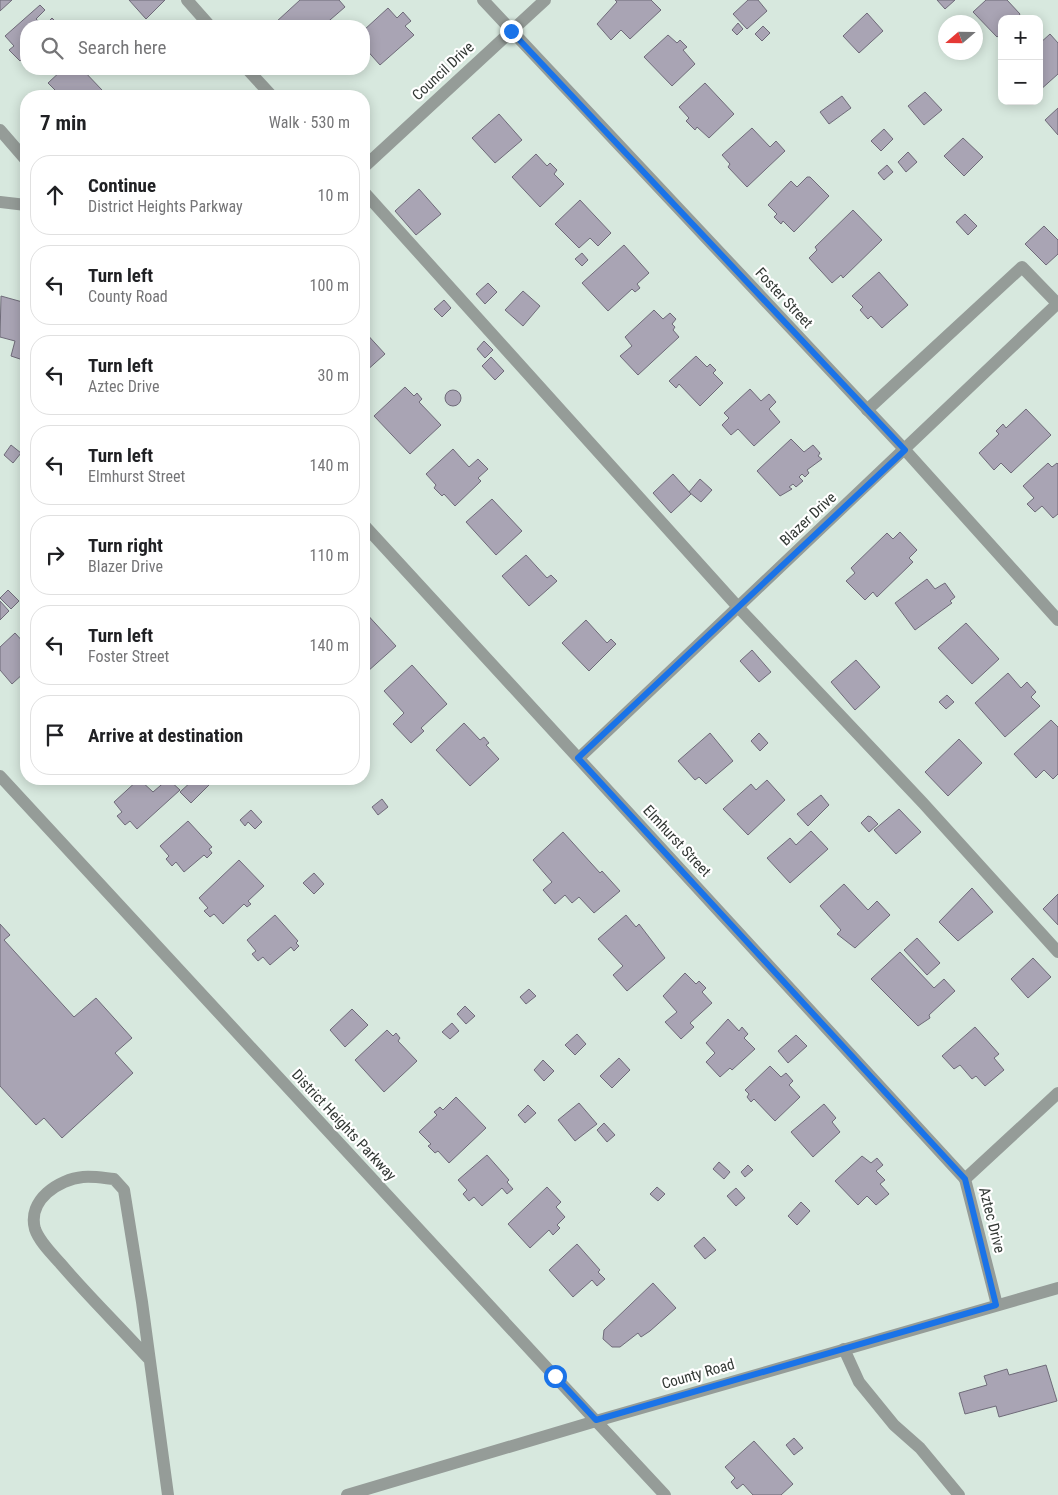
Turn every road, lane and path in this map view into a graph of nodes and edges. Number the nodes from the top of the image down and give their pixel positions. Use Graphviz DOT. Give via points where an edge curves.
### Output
graph roads {
  1 [pos="187,0"];
  2 [pos="483,0"];
  3 [pos="545,0"];
  4 [pos="205,20"];
  5 [pos="511,31"];
  6 [pos="253,75"];
  7 [pos="266,90"];
  8 [pos="0,130"];
  9 [pos="20,153"];
  10 [pos="370,160"];
  11 [pos="370,199"];
  12 [pos="0,202"];
  13 [pos="20,205"];
  14 [pos="1058,303"];
  15 [pos="867,410"];
  16 [pos="905,450"];
  17 [pos="370,532"];
  18 [pos="738,607"];
  19 [pos="1058,620"];
  20 [pos="578,758"];
  21 [pos="0,776"];
  22 [pos="1058,952"];
  23 [pos="1058,1093"];
  24 [pos="965,1179"];
  25 [pos="1058,1288"];
  26 [pos="996,1305"];
  27 [pos="844,1349"];
  28 [pos="148,1358"];
  29 [pos="596,1420"];
  30 [pos="371,1492"];
  31 [pos="168,1495"];
  32 [pos="347,1495"];
  33 [pos="665,1495"];
  34 [pos="958,1495"];
  1 -- 4 [label="street"];
  2 -- 5 [label="street, Foster Street"];
  3 -- 5 [label="street, Council Drive"];
  5 -- 10 [label="street, Council Drive"];
  5 -- 15 [label="street, Foster Street"];
  6 -- 7 [label="street"];
  8 -- 9 [label="street"];
  11 -- 18 [label="street"];
  12 -- 13 [label="street"];
  14 -- 15 [label="street" via="1022,267"];
  14 -- 16 [label="street, Blazer Drive"];
  15 -- 16 [label="street, Foster Street"];
  16 -- 18 [label="street, Blazer Drive"];
  16 -- 19 [label="street, Foster Street"];
  17 -- 20 [label="street, Elmhurst Street"];
  18 -- 20 [label="street, Blazer Drive"];
  18 -- 22 [label="street"];
  20 -- 24 [label="street, Elmhurst Street"];
  21 -- 29 [label="street, District Heights Parkway"];
  23 -- 24 [label="street, Aztec Drive"];
  24 -- 26 [label="street, Aztec Drive"];
  25 -- 26 [label="street, County Road"];
  26 -- 27 [label="street, County Road"];
  27 -- 29 [label="street, County Road"];
  27 -- 34 [label="street" via="860,1382"];
  28 -- 28 [label="street" via="124,1190 114,1179 83,1177 59,1185 44,1194 35,1211 35,1229 44,1245 72,1277"];
  28 -- 31 [label="street"];
  29 -- 30 [label="street, County Road"];
  29 -- 33 [label="street, District Heights Parkway"];
  30 -- 32 [label="street, County Road"];
}
